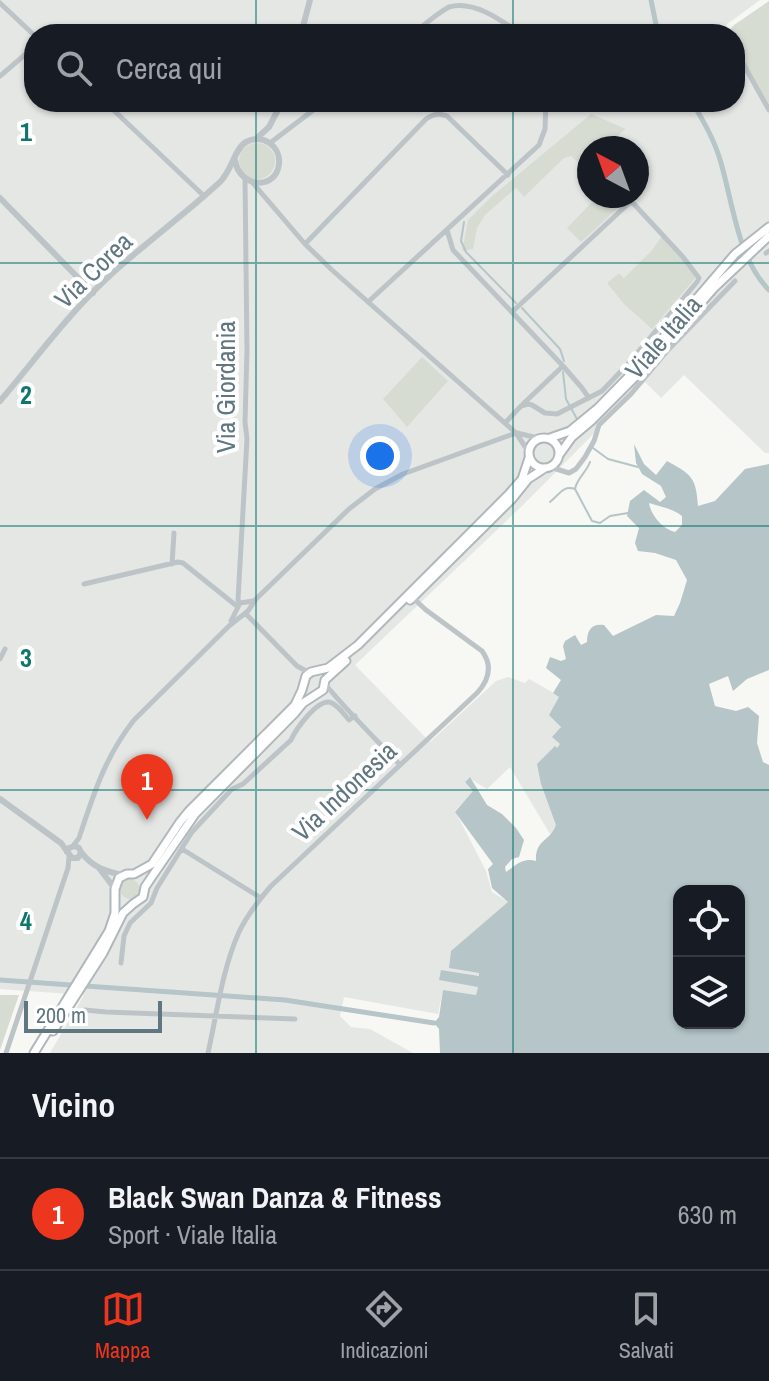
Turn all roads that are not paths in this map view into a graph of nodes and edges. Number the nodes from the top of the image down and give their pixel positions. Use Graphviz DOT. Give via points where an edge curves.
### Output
graph roads {
  1 [pos="310,0"];
  2 [pos="465,1"];
  3 [pos="0,3"];
  4 [pos="304,24"];
  5 [pos="426,24"];
  6 [pos="507,24"];
  7 [pos="24,26"];
  8 [pos="24,56"];
  9 [pos="745,67"];
  10 [pos="0,76"];
  11 [pos="768,107"];
  12 [pos="116,112"];
  13 [pos="277,112"];
  14 [pos="310,112"];
  15 [pos="546,112"];
  16 [pos="269,127"];
  17 [pos="256,139"];
  18 [pos="268,142"];
  19 [pos="235,160"];
  20 [pos="508,175"];
  21 [pos="224,178"];
  22 [pos="246,179"];
  23 [pos="268,180"];
  24 [pos="204,196"];
  25 [pos="0,198"];
  26 [pos="269,203"];
  27 [pos="769,227"];
  28 [pos="447,230"];
  29 [pos="769,236"];
  30 [pos="305,244"];
  31 [pos="738,258"];
  32 [pos="735,281"];
  33 [pos="93,293"];
  34 [pos="368,302"];
  35 [pos="512,312"];
  36 [pos="563,366"];
  37 [pos="589,398"];
  38 [pos="0,401"];
  39 [pos="521,406"];
  40 [pos="505,423"];
  41 [pos="516,433"];
  42 [pos="538,438"];
  43 [pos="550,438"];
  44 [pos="529,454"];
  45 [pos="558,457"];
  46 [pos="547,467"];
  47 [pos="560,469"];
  48 [pos="174,533"];
  49 [pos="172,564"];
  50 [pos="84,584"];
  51 [pos="239,594"];
  52 [pos="413,598"];
  53 [pos="229,599"];
  54 [pos="244,608"];
  55 [pos="5,649"];
  56 [pos="0,659"];
  57 [pos="297,666"];
  58 [pos="313,672"];
  59 [pos="325,682"];
  60 [pos="303,683"];
  61 [pos="317,693"];
  62 [pos="335,697"];
  63 [pos="355,716"];
  64 [pos="400,765"];
  65 [pos="0,799"];
  66 [pos="182,849"];
  67 [pos="74,852"];
  68 [pos="99,868"];
  69 [pos="134,874"];
  70 [pos="124,875"];
  71 [pos="145,887"];
  72 [pos="115,892"];
  73 [pos="261,898"];
  74 [pos="133,904"];
  75 [pos="121,963"];
  76 [pos="83,978"];
  77 [pos="76,992"];
  78 [pos="85,1010"];
  79 [pos="62,1016"];
  80 [pos="216,1017"];
  81 [pos="295,1019"];
  82 [pos="6,1053"];
  83 [pos="36,1053"];
  84 [pos="208,1053"];
  1 -- 4 [label="street"];
  2 -- 5 [label="street"];
  2 -- 6 [label="street"];
  3 -- 7 [label="street"];
  8 -- 10 [label="street"];
  9 -- 11 [label="street"];
  12 -- 24 [label="street"];
  13 -- 16 [label="street"];
  14 -- 18 [label="street"];
  15 -- 20 [label="street" via="539,145"];
  16 -- 17 [label="street"];
  16 -- 18 [label="street"];
  17 -- 18 [label="street"];
  17 -- 19 [label="street" via="242,144"];
  18 -- 23 [label="street" via="279,163"];
  19 -- 21 [label="street"];
  19 -- 22 [label="street"];
  20 -- 28 [label="street"];
  20 -- 30 [label="street" via="447,116 433,115"];
  21 -- 22 [label="street" via="235,174"];
  21 -- 24 [label="street, Via Corea"];
  22 -- 23 [label="street"];
  22 -- 26 [label="street"];
  22 -- 51 [label="street, Via Giordania" via="247,439"];
  23 -- 26 [label="street"];
  24 -- 33 [label="street, Via Corea"];
  25 -- 33 [label="street"];
  26 -- 30 [label="street"];
  27 -- 31 [label="main road, Viale Italia"];
  28 -- 34 [label="street"];
  28 -- 35 [label="street" via="450,247"];
  29 -- 31 [label="main road, Viale Italia"];
  30 -- 34 [label="street"];
  31 -- 43 [label="main road, Viale Italia" via="598,408 570,431"];
  31 -- 45 [label="main road, Viale Italia"];
  32 -- 47 [label="street" via="599,425 576,469"];
  33 -- 38 [label="street, Via Corea"];
  34 -- 40 [label="street"];
  35 -- 36 [label="street"];
  35 -- 37 [label="street" via="629,203 683,257 697,282 617,377"];
  36 -- 37 [label="street"];
  36 -- 39 [label="street"];
  37 -- 39 [label="street" via="551,414"];
  39 -- 40 [label="street"];
  40 -- 41 [label="street"];
  41 -- 42 [label="street"];
  41 -- 44 [label="street"];
  41 -- 54 [label="street" via="375,489"];
  42 -- 43 [label="main road"];
  42 -- 44 [label="main road"];
  43 -- 45 [label="main road"];
  44 -- 46 [label="main road" via="535,466"];
  44 -- 58 [label="main road" via="522,479 508,495 358,645 337,663"];
  45 -- 46 [label="main road"];
  45 -- 47 [label="street"];
  46 -- 47 [label="street"];
  46 -- 52 [label="main road" via="528,479"];
  48 -- 49 [label="street"];
  49 -- 50 [label="street"];
  49 -- 53 [label="street" via="183,563"];
  51 -- 53 [label="street"];
  51 -- 54 [label="street, Via Giordania"];
  52 -- 59 [label="main road"];
  52 -- 64 [label="street, Via Indonesia" via="482,651 489,674 477,693"];
  53 -- 54 [label="street"];
  54 -- 57 [label="street"];
  54 -- 67 [label="street" via="122,735 102,772"];
  55 -- 56 [label="street"];
  57 -- 58 [label="street"];
  57 -- 60 [label="street"];
  58 -- 59 [label="main road"];
  58 -- 60 [label="main road"];
  59 -- 61 [label="main road"];
  59 -- 62 [label="street"];
  60 -- 61 [label="main road" via="307,691"];
  60 -- 69 [label="main road" via="295,705 189,811 152,864"];
  61 -- 62 [label="street"];
  61 -- 71 [label="main road" via="195,814"];
  62 -- 63 [label="street"];
  63 -- 64 [label="street"];
  63 -- 66 [label="street" via="349,720 332,703 322,704 291,740 199,822"];
  64 -- 73 [label="street, Via Indonesia"];
  65 -- 67 [label="street"];
  66 -- 73 [label="street"];
  66 -- 75 [label="street" via="151,903 130,923"];
  67 -- 68 [label="street"];
  67 -- 82 [label="street"];
  68 -- 70 [label="street"];
  68 -- 72 [label="street"];
  69 -- 70 [label="main road"];
  69 -- 71 [label="main road"];
  70 -- 72 [label="main road"];
  71 -- 74 [label="main road" via="143,897"];
  72 -- 74 [label="main road"];
  72 -- 76 [label="main road" via="113,921"];
  73 -- 80 [label="street, Via Indonesia" via="229,959"];
  74 -- 76 [label="main road"];
  76 -- 77 [label="main road"];
  77 -- 78 [label="street"];
  77 -- 79 [label="main road"];
  77 -- 83 [label="main road"];
  78 -- 79 [label="street"];
  78 -- 80 [label="street"];
  79 -- 83 [label="main road"];
  80 -- 81 [label="street"];
  80 -- 84 [label="street, Via Indonesia"];
}
